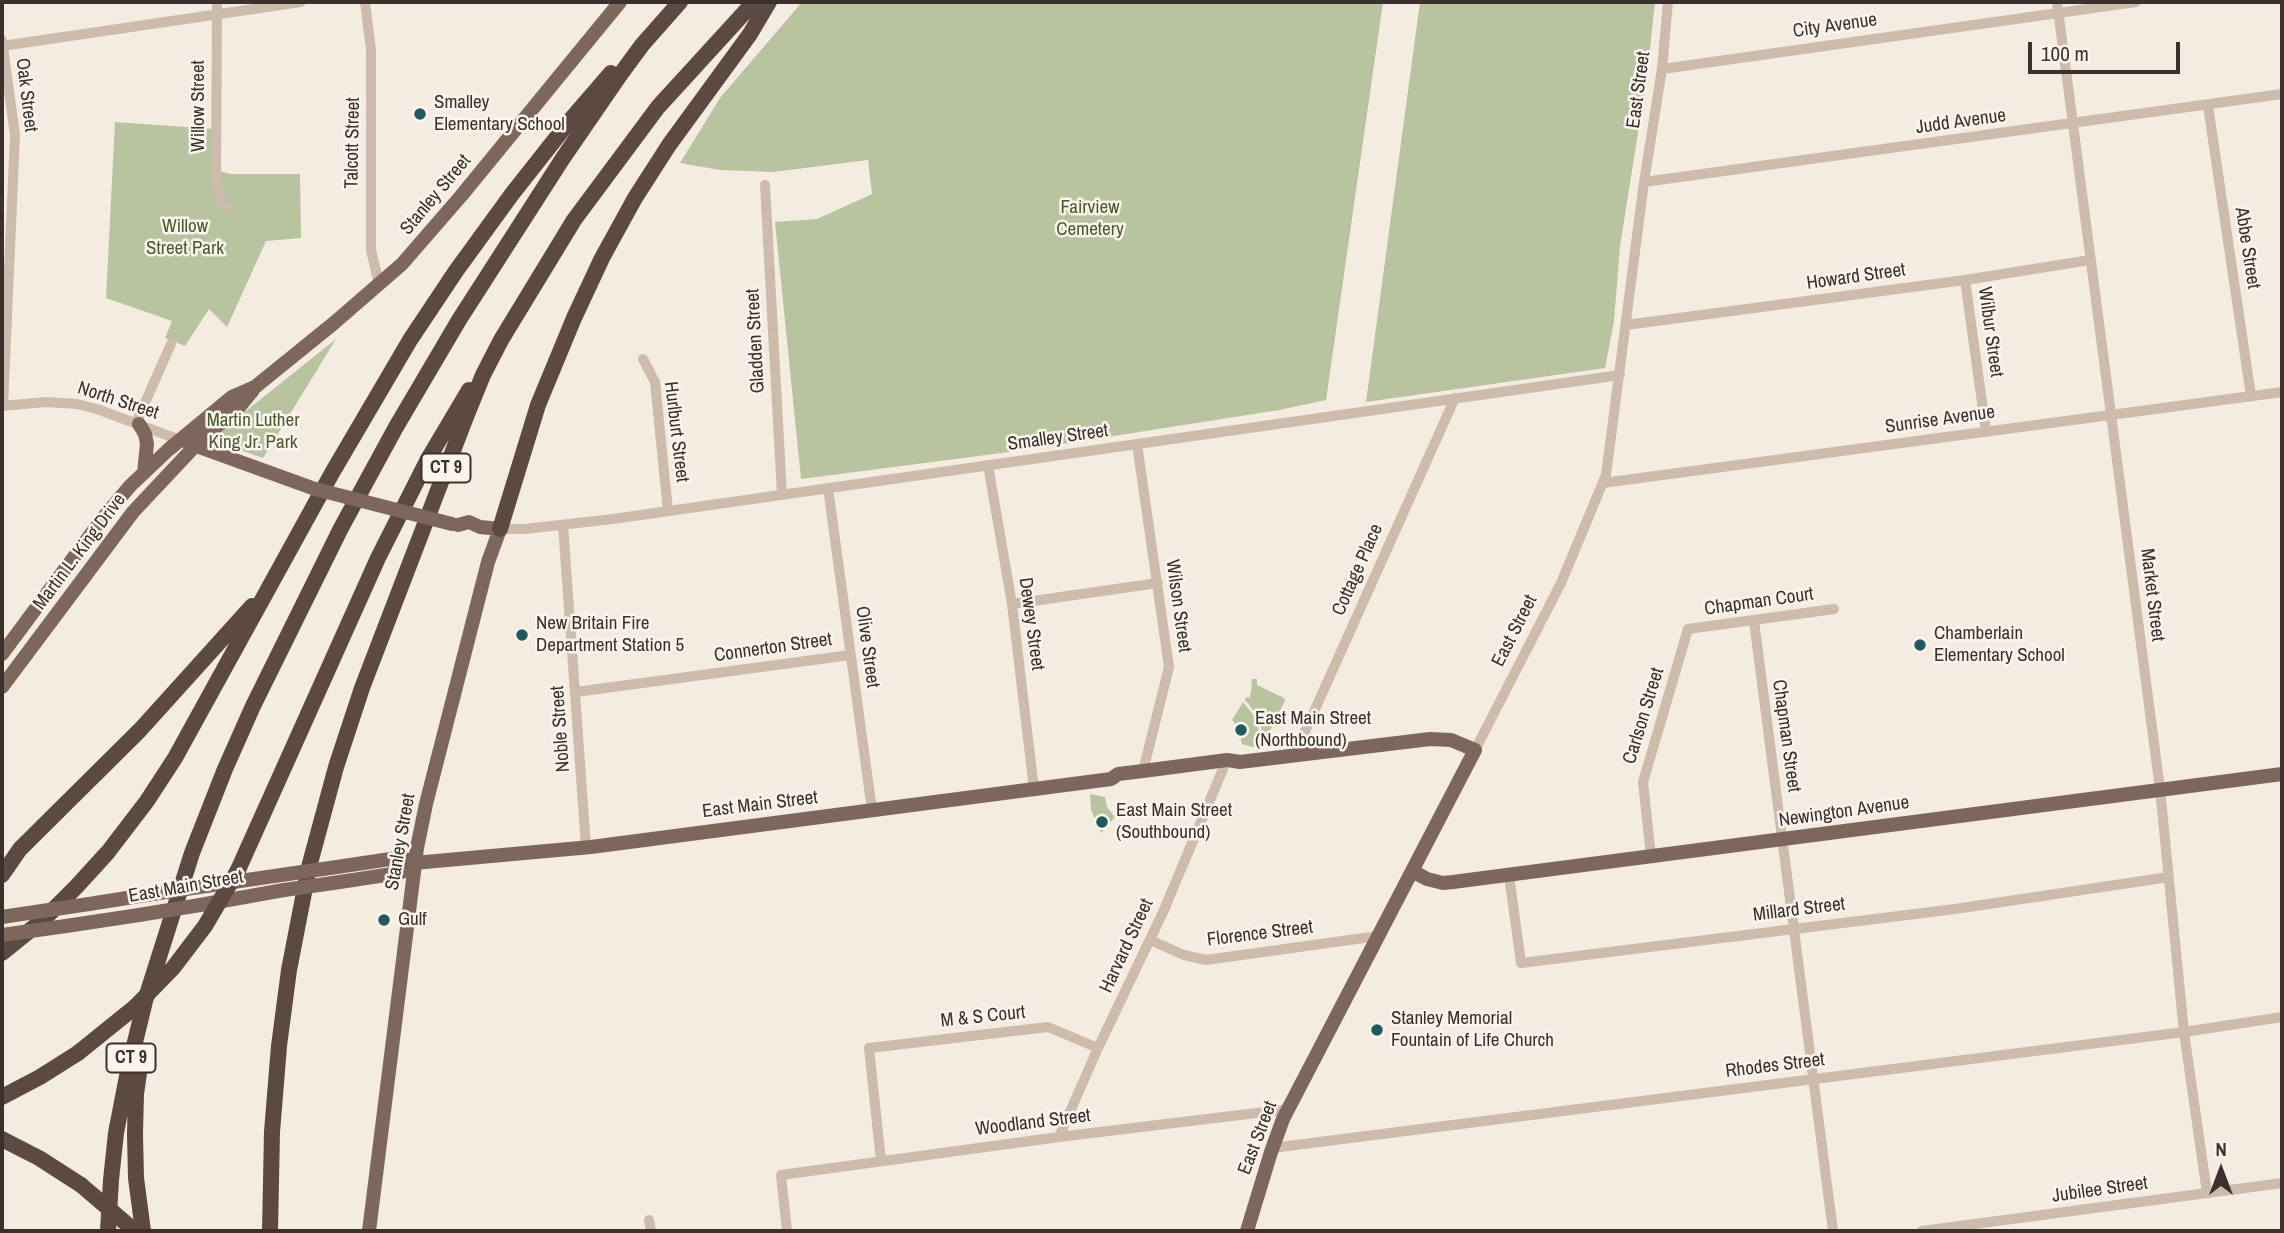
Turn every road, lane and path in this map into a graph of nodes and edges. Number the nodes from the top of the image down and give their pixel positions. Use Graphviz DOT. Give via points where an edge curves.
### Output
graph roads {
  1 [pos="301,2"];
  2 [pos="365,2"];
  3 [pos="620,2"];
  4 [pos="680,2"];
  5 [pos="754,2"];
  6 [pos="769,2"];
  7 [pos="1668,2"];
  8 [pos="2136,2"];
  9 [pos="217,7"];
  10 [pos="2058,7"];
  11 [pos="2,40"];
  12 [pos="646,40"];
  13 [pos="2,46"];
  14 [pos="1662,69"];
  15 [pos="2282,94"];
  16 [pos="2208,106"];
  17 [pos="2074,124"];
  18 [pos="1644,182"];
  19 [pos="765,185"];
  20 [pos="227,207"];
  21 [pos="2090,260"];
  22 [pos="1965,280"];
  23 [pos="379,284"];
  24 [pos="1626,325"];
  25 [pos="171,344"];
  26 [pos="643,359"];
  27 [pos="489,362"];
  28 [pos="1620,374"];
  29 [pos="255,387"];
  30 [pos="2282,392"];
  31 [pos="2252,396"];
  32 [pos="1455,398"];
  33 [pos="3,406"];
  34 [pos="2111,415"];
  35 [pos="138,424"];
  36 [pos="1986,431"];
  37 [pos="180,440"];
  38 [pos="1137,444"];
  39 [pos="195,446"];
  40 [pos="988,465"];
  41 [pos="144,473"];
  42 [pos="1603,483"];
  43 [pos="828,488"];
  44 [pos="782,495"];
  45 [pos="667,511"];
  46 [pos="563,525"];
  47 [pos="500,528"];
  48 [pos="1158,583"];
  49 [pos="268,589"];
  50 [pos="1012,604"];
  51 [pos="1835,609"];
  52 [pos="1754,621"];
  53 [pos="1688,629"];
  54 [pos="2,654"];
  55 [pos="850,655"];
  56 [pos="2,687"];
  57 [pos="576,692"];
  58 [pos="1475,750"];
  59 [pos="1294,756"];
  60 [pos="1240,762"];
  61 [pos="1223,769"];
  62 [pos="1143,771"];
  63 [pos="2282,774"];
  64 [pos="1111,779"];
  65 [pos="1034,789"];
  66 [pos="2160,789"];
  67 [pos="872,810"];
  68 [pos="1782,839"];
  69 [pos="586,848"];
  70 [pos="1651,856"];
  71 [pos="414,863"];
  72 [pos="1412,871"];
  73 [pos="2,875"];
  74 [pos="1509,875"];
  75 [pos="2169,877"];
  76 [pos="8,916"];
  77 [pos="1794,929"];
  78 [pos="2,935"];
  79 [pos="1378,936"];
  80 [pos="1150,940"];
  81 [pos="2,953"];
  82 [pos="150,983"];
  83 [pos="2282,1017"];
  84 [pos="2184,1032"];
  85 [pos="1098,1048"];
  86 [pos="1814,1079"];
  87 [pos="2,1097"];
  88 [pos="1289,1109"];
  89 [pos="1059,1137"];
  90 [pos="2,1139"];
  91 [pos="272,1142"];
  92 [pos="1272,1148"];
  93 [pos="881,1161"];
  94 [pos="2282,1183"];
  95 [pos="2207,1193"];
  96 [pos="108,1231"];
  97 [pos="135,1231"];
  98 [pos="143,1231"];
  99 [pos="270,1231"];
  100 [pos="278,1231"];
  101 [pos="369,1231"];
  102 [pos="787,1231"];
  103 [pos="1247,1231"];
  104 [pos="1833,1231"];
  105 [pos="1922,1231"];
  1 -- 9 [label="street"];
  2 -- 23 [label="street, Talcott Street" via="371,50 370,250"];
  3 -- 23 [label="main road, Stanley Street" via="447,213"];
  4 -- 12 [label="highway, CT 9"];
  5 -- 27 [label="highway, CT 9" via="666,98 612,167"];
  6 -- 47 [label="highway" via="746,41 669,145 602,258 538,405"];
  7 -- 14 [label="street, East Street"];
  8 -- 10 [label="street, City Avenue"];
  9 -- 13 [label="street"];
  9 -- 20 [label="street, Willow Street" via="216,180"];
  10 -- 14 [label="street, City Avenue"];
  10 -- 17 [label="street, Market Street"];
  11 -- 13 [label="street, Oak Street"];
  12 -- 49 [label="highway" via="572,118 442,291 369,409"];
  12 -- 82 [label="highway, CT 9" via="479,288 341,528 225,769"];
  13 -- 33 [label="street, Oak Street" via="15,135"];
  14 -- 18 [label="street, East Street"];
  15 -- 16 [label="street, Judd Avenue"];
  16 -- 17 [label="street, Judd Avenue"];
  16 -- 31 [label="street, Abbe Street"];
  17 -- 18 [label="street, Judd Avenue"];
  17 -- 21 [label="street, Market Street"];
  18 -- 24 [label="street, East Street"];
  19 -- 44 [label="street, Gladden Street"];
  21 -- 22 [label="street, Howard Street"];
  21 -- 34 [label="street, Market Street"];
  22 -- 24 [label="street, Howard Street"];
  22 -- 36 [label="street, Wilbur Street"];
  23 -- 29 [label="main road, Stanley Street"];
  24 -- 28 [label="street, East Street"];
  25 -- 35 [label="street"];
  26 -- 45 [label="street, Hurlburt Street" via="655,382"];
  27 -- 87 [label="highway, bridge" via="443,432 393,527 238,870 205,926 173,968 121,1020 78,1054"];
  27 -- 91 [label="highway, CT 9" via="366,677 327,797 289,970"];
  28 -- 32 [label="street, Smalley Street"];
  28 -- 42 [label="street, East Street"];
  29 -- 37 [label="main road, Stanley Street" via="232,397"];
  29 -- 39 [label="main road, Stanley Street"];
  30 -- 31 [label="street, Sunrise Avenue"];
  31 -- 34 [label="street, Sunrise Avenue"];
  32 -- 38 [label="street, Smalley Street"];
  32 -- 59 [label="street, Cottage Place"];
  33 -- 35 [label="street, North Street" via="74,403"];
  34 -- 36 [label="street, Sunrise Avenue"];
  34 -- 66 [label="street, Market Street"];
  35 -- 37 [label="street, North Street"];
  35 -- 41 [label="main road" via="147,444"];
  36 -- 42 [label="street, Sunrise Avenue"];
  37 -- 39 [label="main road"];
  37 -- 41 [label="main road, Martin L. King Drive"];
  38 -- 40 [label="street, Smalley Street"];
  38 -- 48 [label="street, Wilson Street"];
  39 -- 47 [label="main road, bridge" via="363,503 455,524"];
  39 -- 56 [label="main road, Martin L. King Drive" via="120,527"];
  40 -- 43 [label="street, Smalley Street"];
  40 -- 50 [label="street, Dewey Street"];
  41 -- 54 [label="main road, Martin L. King Drive" via="107,512"];
  42 -- 58 [label="street, East Street" via="1550,607"];
  43 -- 44 [label="street, Smalley Street"];
  43 -- 55 [label="street, Olive Street"];
  44 -- 45 [label="street, Smalley Street"];
  45 -- 46 [label="street, Smalley Street"];
  46 -- 47 [label="street, Smalley Street"];
  46 -- 57 [label="street, Noble Street"];
  47 -- 71 [label="main road, Stanley Street" via="478,599"];
  48 -- 50 [label="street"];
  48 -- 62 [label="street, Wilson Street" via="1169,667"];
  49 -- 73 [label="highway" via="140,730 20,849"];
  49 -- 81 [label="highway" via="175,758 136,817 63,901"];
  50 -- 65 [label="street, Dewey Street"];
  51 -- 52 [label="street, Chapman Court"];
  52 -- 53 [label="street, Chapman Court"];
  52 -- 68 [label="street, Chapman Street"];
  53 -- 70 [label="street, Carlson Street" via="1643,782"];
  55 -- 57 [label="street, Connerton Street"];
  55 -- 67 [label="street, Olive Street"];
  57 -- 69 [label="street, Noble Street"];
  58 -- 59 [label="main road, East Main Street" via="1438,738"];
  58 -- 72 [label="main road, East Street"];
  59 -- 60 [label="main road, East Main Street"];
  60 -- 61 [label="main road, East Main Street"];
  60 -- 62 [label="main road, East Main Street"];
  61 -- 64 [label="main road, East Main Street"];
  61 -- 80 [label="street, Harvard Street"];
  62 -- 64 [label="main road, East Main Street"];
  63 -- 66 [label="main road, Newington Avenue"];
  64 -- 65 [label="main road, East Main Street"];
  65 -- 67 [label="main road, East Main Street"];
  66 -- 68 [label="main road, Newington Avenue"];
  66 -- 75 [label="street, Market Street"];
  67 -- 69 [label="main road, East Main Street"];
  68 -- 70 [label="main road, Newington Avenue"];
  68 -- 77 [label="street, Chapman Street"];
  69 -- 71 [label="main road, East Main Street"];
  70 -- 74 [label="main road, Newington Avenue"];
  71 -- 76 [label="main road, East Main Street, bridge" via="397,858"];
  71 -- 78 [label="main road, East Main Street, bridge" via="399,873"];
  71 -- 101 [label="main road, Stanley Street"];
  72 -- 74 [label="main road, Newington Avenue" via="1443,883"];
  72 -- 79 [label="main road, East Street"];
  74 -- 77 [label="street, Millard Street" via="1521,963"];
  75 -- 77 [label="street, Millard Street"];
  75 -- 84 [label="street, Market Street"];
  77 -- 86 [label="street, Chapman Street"];
  79 -- 80 [label="street, Florence Street" via="1206,960"];
  79 -- 88 [label="main road, East Street"];
  80 -- 85 [label="street, Harvard Street"];
  82 -- 96 [label="highway, CT 9" via="121,1103"];
  82 -- 98 [label="highway" via="135,1123"];
  83 -- 84 [label="street, Rhodes Street"];
  84 -- 86 [label="street, Rhodes Street"];
  84 -- 95 [label="street, Market Street"];
  85 -- 89 [label="street, Harvard Street"];
  85 -- 93 [label="street, M & S Court" via="1048,1027 869,1048"];
  86 -- 92 [label="street, Rhodes Street"];
  86 -- 104 [label="street, Chapman Street"];
  88 -- 89 [label="street, Woodland Street"];
  88 -- 92 [label="main road, East Street"];
  89 -- 93 [label="street, Woodland Street"];
  90 -- 97 [label="highway, bridge" via="81,1185"];
  91 -- 99 [label="highway, CT 9"];
  91 -- 100 [label="highway"];
  92 -- 103 [label="main road, East Street"];
  93 -- 102 [label="street, Woodland Street" via="781,1175"];
  94 -- 95 [label="street, Jubilee Street"];
  95 -- 105 [label="street, Jubilee Street"];
}
